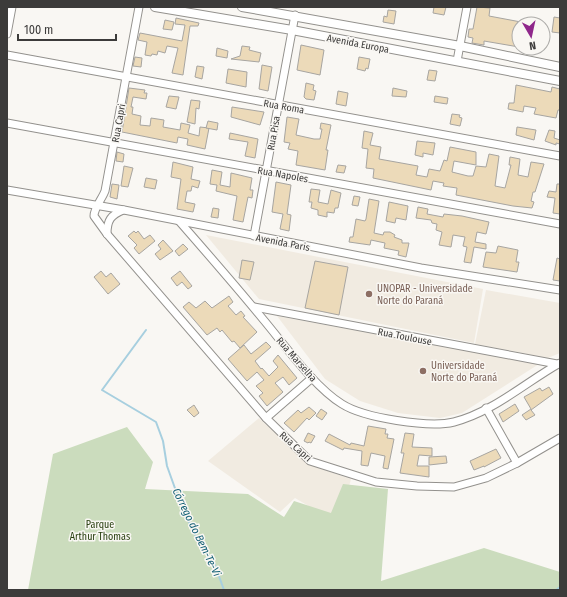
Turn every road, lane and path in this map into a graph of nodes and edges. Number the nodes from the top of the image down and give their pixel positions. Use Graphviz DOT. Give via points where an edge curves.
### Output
graph roads {
  1 [pos="12,7"];
  2 [pos="139,7"];
  3 [pos="155,7"];
  4 [pos="242,7"];
  5 [pos="467,7"];
  6 [pos="295,15"];
  7 [pos="292,30"];
  8 [pos="7,34"];
  9 [pos="460,46"];
  10 [pos="7,55"];
  11 [pos="457,61"];
  12 [pos="560,67"];
  13 [pos="125,77"];
  14 [pos="560,81"];
  15 [pos="278,105"];
  16 [pos="7,123"];
  17 [pos="114,143"];
  18 [pos="560,156"];
  19 [pos="266,170"];
  20 [pos="7,190"];
  21 [pos="99,205"];
  22 [pos="124,210"];
  23 [pos="179,221"];
  24 [pos="560,224"];
  25 [pos="107,234"];
  26 [pos="254,236"];
  27 [pos="560,290"];
  28 [pos="254,307"];
  29 [pos="559,364"];
  30 [pos="312,378"];
  31 [pos="486,408"];
  32 [pos="266,418"];
  33 [pos="560,438"];
  34 [pos="516,463"];
  1 -- 8 [label="street"];
  2 -- 13 [label="street, Rua Capri"];
  3 -- 7 [label="main road, Avenida Europa"];
  4 -- 6 [label="main road, Avenida Europa"];
  5 -- 9 [label="street"];
  6 -- 7 [label="street, Rua Pisa"];
  6 -- 9 [label="main road, Avenida Europa"];
  7 -- 11 [label="main road, Avenida Europa"];
  7 -- 15 [label="street, Rua Pisa"];
  9 -- 11 [label="street"];
  9 -- 12 [label="main road, Avenida Europa"];
  10 -- 13 [label="street, Rua Roma"];
  11 -- 14 [label="main road, Avenida Europa"];
  13 -- 15 [label="street, Rua Roma"];
  13 -- 17 [label="street, Rua Capri"];
  15 -- 18 [label="street, Rua Roma"];
  15 -- 19 [label="street, Rua Pisa"];
  16 -- 17 [label="street, Rua Napoles"];
  17 -- 19 [label="street, Rua Napoles"];
  17 -- 21 [label="street, Rua Capri" via="105,191"];
  19 -- 24 [label="street, Rua Napoles"];
  19 -- 26 [label="street, Rua Pisa"];
  20 -- 21 [label="street, Avenida Paris"];
  21 -- 22 [label="street, Avenida Paris"];
  21 -- 25 [label="street, Rua Capri" via="94,216"];
  22 -- 23 [label="street, Avenida Paris"];
  22 -- 25 [label="street" via="108,221"];
  23 -- 26 [label="street, Avenida Paris"];
  23 -- 28 [label="street, Rua Marselha"];
  25 -- 32 [label="street, Rua Capri"];
  26 -- 27 [label="street, Avenida Paris" via="421,268"];
  28 -- 29 [label="street, Rua Toulouse"];
  28 -- 30 [label="street, Rua Marselha"];
  29 -- 31 [label="street, Rua Marselha"];
  30 -- 31 [label="street, Rua Marselha" via="342,405 382,418 433,425 455,422"];
  30 -- 32 [label="street"];
  31 -- 34 [label="street"];
  32 -- 34 [label="street, Rua Capri" via="310,461 376,482 454,487 486,478"];
  33 -- 34 [label="street, Rua Capri"];
}
